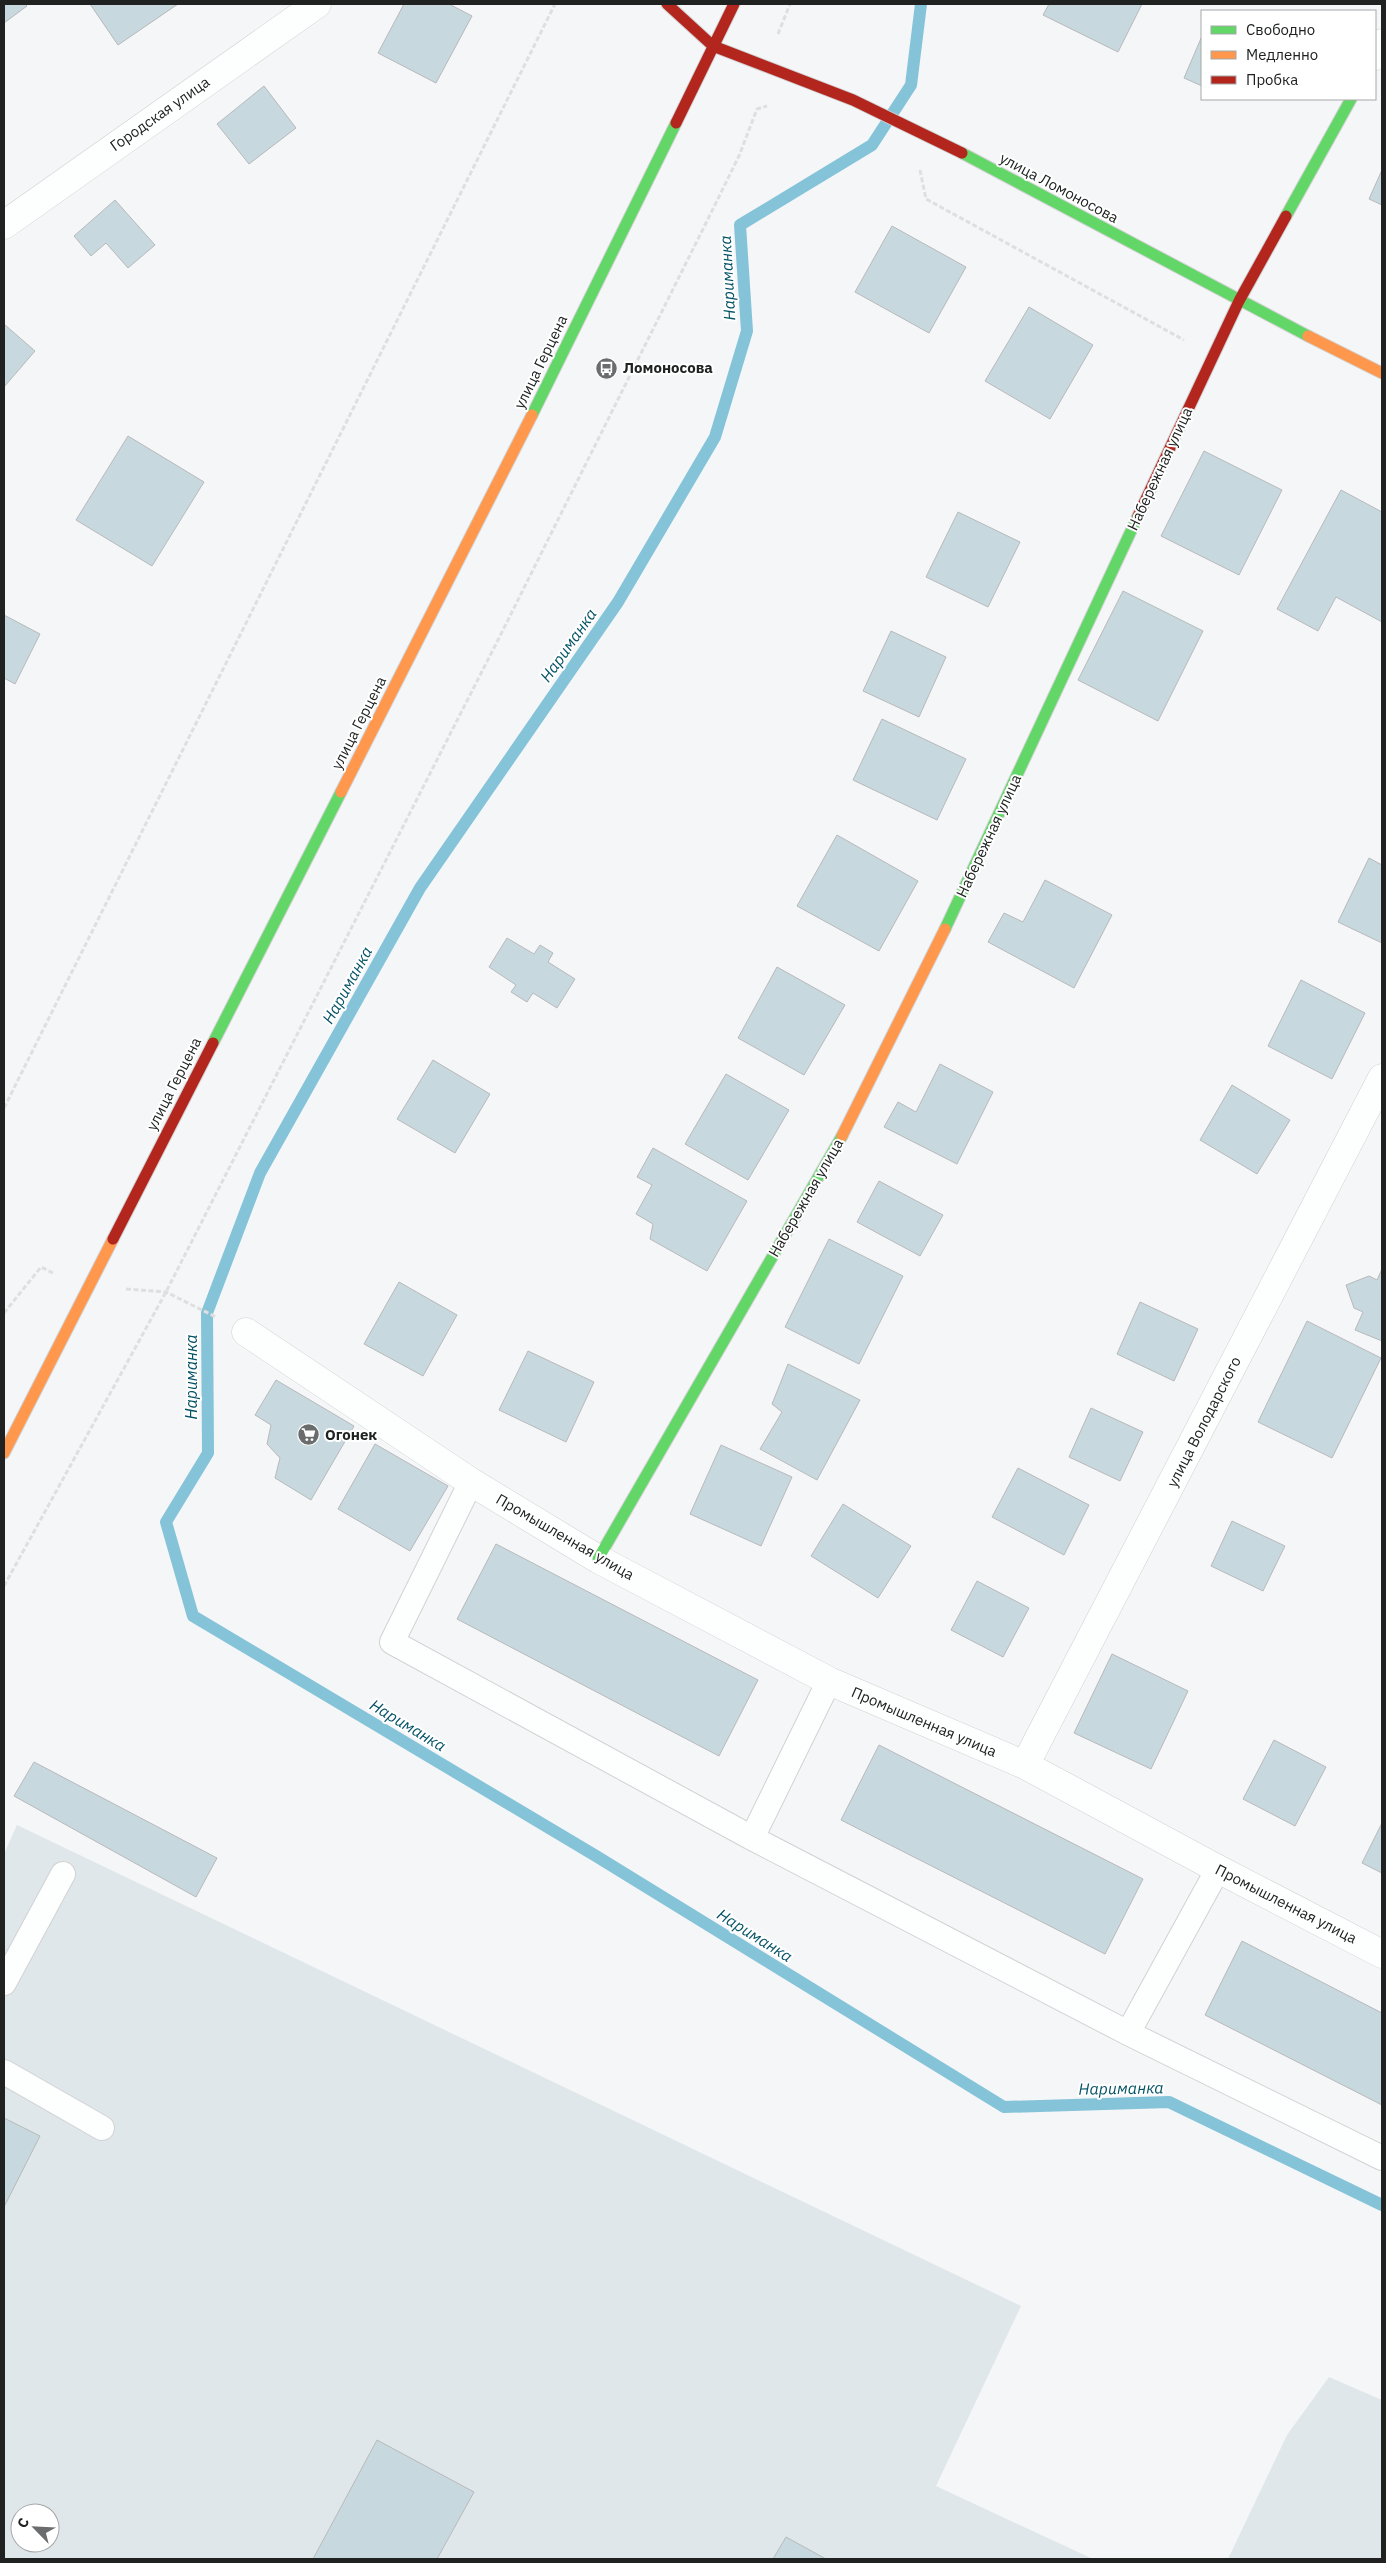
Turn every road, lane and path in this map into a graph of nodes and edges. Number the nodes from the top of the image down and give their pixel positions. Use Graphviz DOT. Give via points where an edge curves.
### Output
graph roads {
  1 [pos="316,4"];
  2 [pos="555,4"];
  3 [pos="667,4"];
  4 [pos="734,4"];
  5 [pos="1382,43"];
  6 [pos="713,46"];
  7 [pos="1376,54"];
  8 [pos="1350,100"];
  9 [pos="774,104"];
  10 [pos="919,166"];
  11 [pos="4,225"];
  12 [pos="1239,301"];
  13 [pos="1213,356"];
  14 [pos="1382,374"];
  15 [pos="1382,1078"];
  16 [pos="4,1108"];
  17 [pos="87,1288"];
  18 [pos="166,1292"];
  19 [pos="4,1313"];
  20 [pos="246,1332"];
  21 [pos="4,1453"];
  22 [pos="471,1482"];
  23 [pos="598,1559"];
  24 [pos="4,1586"];
  25 [pos="829,1681"];
  26 [pos="1025,1765"];
  27 [pos="752,1838"];
  28 [pos="1218,1869"];
  29 [pos="63,1874"];
  30 [pos="1382,1954"];
  31 [pos="4,1983"];
  32 [pos="1128,2033"];
  33 [pos="4,2072"];
  34 [pos="102,2128"];
  35 [pos="1382,2158"];
  1 -- 11 [label="street, Городская улица"];
  2 -- 16 [label="path"];
  3 -- 6 [label="street"];
  4 -- 6 [label="street, улица Герцена"];
  5 -- 7 [label="street"];
  6 -- 12 [label="street, улица Ломоносова" via="853,100 933,138"];
  6 -- 17 [label="street, улица Герцена" via="511,457"];
  8 -- 12 [label="street, Набережная улица"];
  9 -- 18 [label="path" via="757,109 706,223 543,552"];
  10 -- 13 [label="path" via="926,200"];
  12 -- 13 [label="street, Набережная улица"];
  12 -- 14 [label="street, улица Ломоносова"];
  13 -- 23 [label="street, Набережная улица" via="957,905 849,1124"];
  15 -- 26 [label="street, улица Володарского"];
  17 -- 19 [label="path" via="41,1267"];
  17 -- 21 [label="street, улица Герцена"];
  18 -- 20 [label="path"];
  18 -- 24 [label="path"];
  20 -- 22 [label="street, Промышленная улица"];
  22 -- 23 [label="street, Промышленная улица"];
  22 -- 27 [label="lane" via="392,1642"];
  23 -- 25 [label="street, Промышленная улица"];
  25 -- 26 [label="street, Промышленная улица"];
  25 -- 27 [label="lane"];
  26 -- 28 [label="street, Промышленная улица"];
  27 -- 32 [label="lane"];
  28 -- 30 [label="street, Промышленная улица"];
  28 -- 32 [label="lane"];
  29 -- 31 [label="lane"];
  32 -- 35 [label="lane"];
  33 -- 34 [label="lane"];
}
